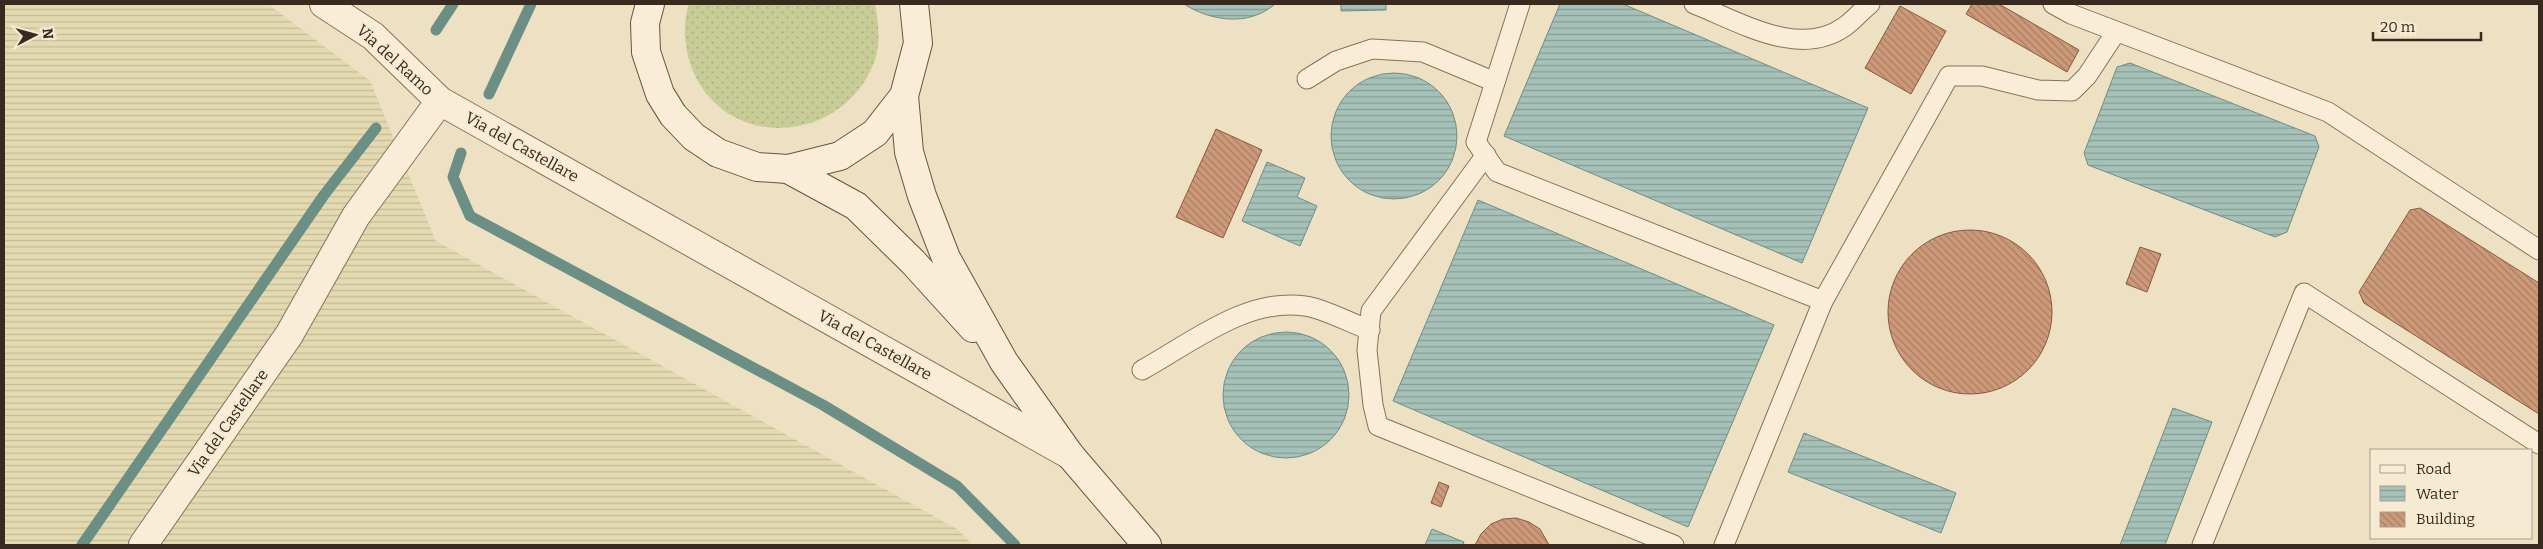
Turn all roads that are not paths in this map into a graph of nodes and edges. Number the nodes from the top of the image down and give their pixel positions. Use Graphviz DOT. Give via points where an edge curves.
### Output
graph roads {
  1 [pos="324,4"];
  2 [pos="650,4"];
  3 [pos="914,4"];
  4 [pos="1520,4"];
  5 [pos="1694,4"];
  6 [pos="1870,4"];
  7 [pos="2053,4"];
  8 [pos="2116,32"];
  9 [pos="1307,79"];
  10 [pos="1495,82"];
  11 [pos="904,96"];
  12 [pos="440,101"];
  13 [pos="1486,156"];
  14 [pos="788,169"];
  15 [pos="2539,250"];
  16 [pos="1823,302"];
  17 [pos="1370,330"];
  18 [pos="1004,362"];
  19 [pos="1142,370"];
  20 [pos="2539,444"];
  21 [pos="1070,454"];
  22 [pos="143,545"];
  23 [pos="1147,545"];
  24 [pos="1674,545"];
  25 [pos="1724,545"];
  26 [pos="2202,545"];
  1 -- 12 [label="street, Via del Ramo" via="373,36"];
  2 -- 14 [label="street" via="645,24 646,52 660,94 673,115 694,137 718,153 756,166"];
  3 -- 11 [label="street" via="918,43"];
  4 -- 10 [label="lane"];
  5 -- 6 [label="lane" via="1778,37 1810,41 1843,28"];
  7 -- 8 [label="lane"];
  8 -- 15 [label="lane" via="2328,112"];
  8 -- 16 [label="lane" via="2087,76 2072,91 2038,90 1982,76 1949,76"];
  9 -- 10 [label="lane" via="1336,61 1372,48 1423,52"];
  10 -- 13 [label="lane" via="1476,142"];
  11 -- 14 [label="street" via="875,133 840,156"];
  11 -- 18 [label="street" via="909,152 922,196 946,258"];
  12 -- 21 [label="street, Via del Castellare"];
  12 -- 22 [label="street, Via del Castellare" via="356,216 289,334"];
  13 -- 16 [label="lane" via="1497,172"];
  13 -- 17 [label="lane" via="1371,311"];
  14 -- 18 [label="street" via="856,206"];
  16 -- 25 [label="lane"];
  17 -- 19 [label="lane" via="1306,306 1263,307 1218,326"];
  17 -- 24 [label="lane" via="1367,350 1378,426"];
  18 -- 21 [label="street"];
  20 -- 26 [label="lane" via="2304,293"];
  21 -- 23 [label="street"];
}
